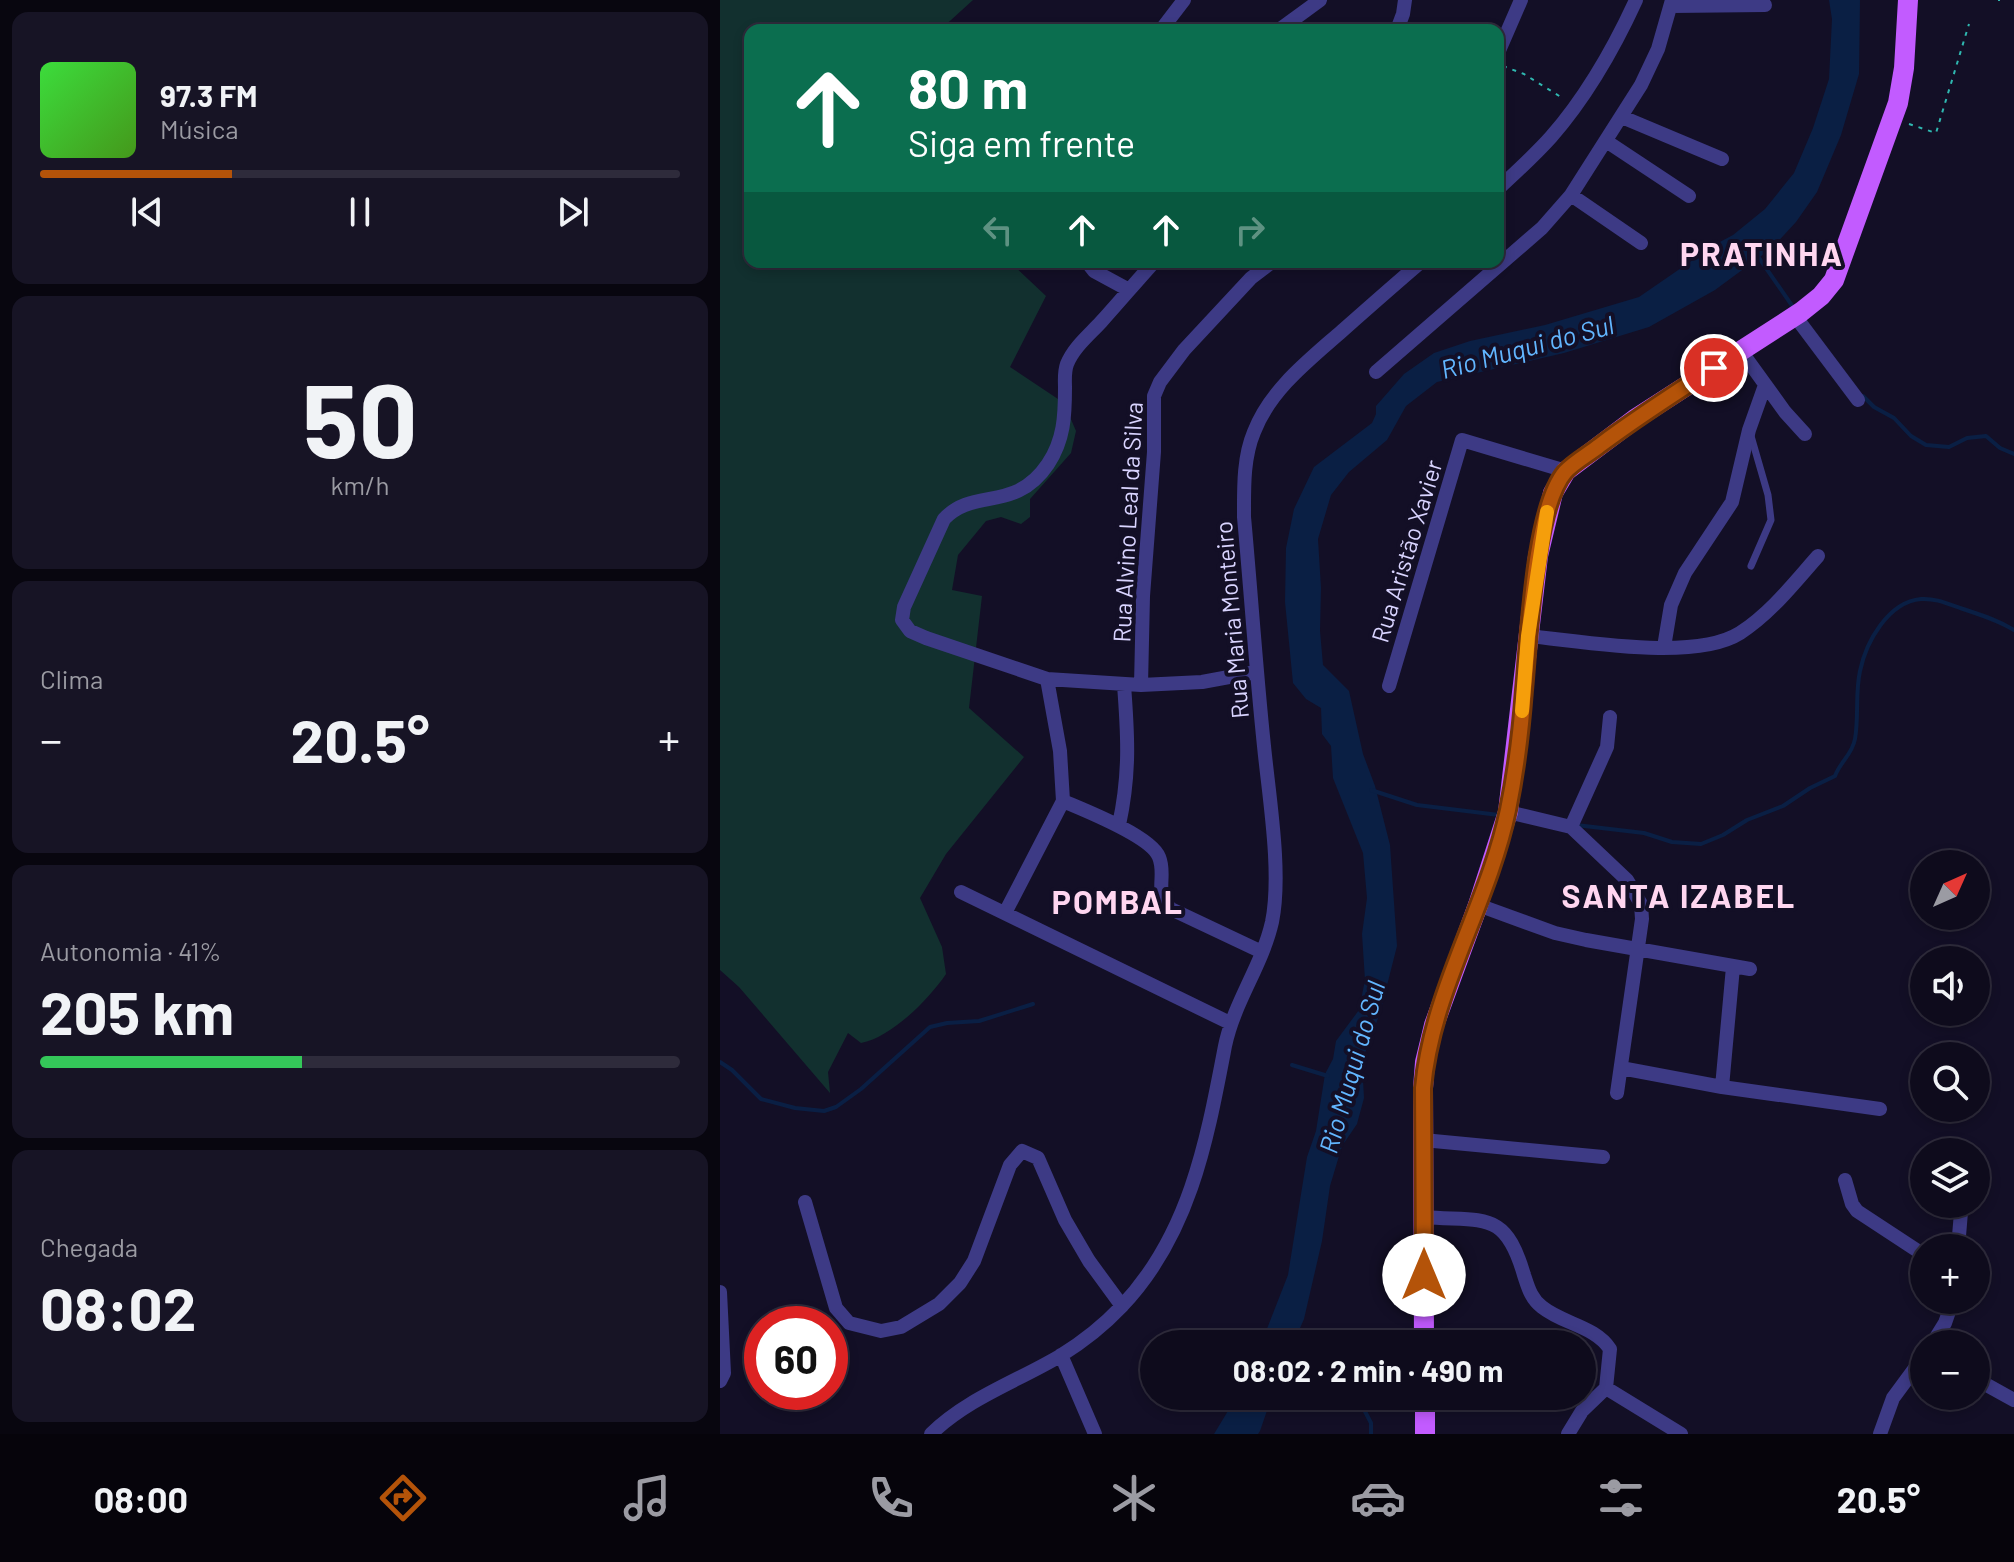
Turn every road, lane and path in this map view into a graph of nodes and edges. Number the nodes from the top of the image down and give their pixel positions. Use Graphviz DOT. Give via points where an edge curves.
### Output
graph roads {
  1 [pos="1184,0"];
  2 [pos="1320,0"];
  3 [pos="1405,0"];
  4 [pos="1510,0"];
  5 [pos="1521,0"];
  6 [pos="1636,0"];
  7 [pos="1908,0"];
  8 [pos="1672,3"];
  9 [pos="1765,5"];
  10 [pos="1513,21"];
  11 [pos="1166,24"];
  12 [pos="1287,24"];
  13 [pos="1399,24"];
  14 [pos="1969,24"];
  15 [pos="1504,40"];
  16 [pos="1504,66"];
  17 [pos="1575,105"];
  18 [pos="1622,117"];
  19 [pos="1893,118"];
  20 [pos="1606,141"];
  21 [pos="1722,159"];
  22 [pos="1504,183"];
  23 [pos="1571,195"];
  24 [pos="1689,196"];
  25 [pos="1641,243"];
  26 [pos="1504,261"];
  27 [pos="1092,268"];
  28 [pos="1149,268"];
  29 [pos="1264,268"];
  30 [pos="1414,268"];
  31 [pos="1496,268"];
  32 [pos="1129,290"];
  33 [pos="1795,316"];
  34 [pos="1741,351"];
  35 [pos="1376,372"];
  36 [pos="1765,385"];
  37 [pos="1858,400"];
  38 [pos="1749,430"];
  39 [pos="1805,434"];
  40 [pos="1566,471"];
  41 [pos="1818,556"];
  42 [pos="1751,566"];
  43 [pos="1528,636"];
  44 [pos="1664,647"];
  45 [pos="1256,672"];
  46 [pos="1047,679"];
  47 [pos="1124,685"];
  48 [pos="1141,685"];
  49 [pos="1389,686"];
  50 [pos="1610,717"];
  51 [pos="1063,801"];
  52 [pos="1508,812"];
  53 [pos="1119,825"];
  54 [pos="1571,827"];
  55 [pos="961,892"];
  56 [pos="1478,905"];
  57 [pos="1005,913"];
  58 [pos="1637,950"];
  59 [pos="1262,952"];
  60 [pos="1733,967"];
  61 [pos="1750,969"];
  62 [pos="1229,1030"];
  63 [pos="1621,1068"];
  64 [pos="1722,1087"];
  65 [pos="1617,1093"];
  66 [pos="1880,1109"];
  67 [pos="1423,1140"];
  68 [pos="1603,1157"];
  69 [pos="1845,1180"];
  70 [pos="805,1202"];
  71 [pos="1424,1217"];
  72 [pos="1910,1246"];
  73 [pos="720,1292"];
  74 [pos="1122,1306"];
  75 [pos="1424,1330"];
  76 [pos="1061,1355"];
  77 [pos="1910,1375"];
  78 [pos="722,1377"];
  79 [pos="1990,1387"];
  80 [pos="1606,1388"];
  81 [pos="2014,1400"];
  82 [pos="1425,1410"];
  83 [pos="1675,1432"];
  84 [pos="931,1434"];
  85 [pos="1095,1434"];
  86 [pos="1425,1434"];
  87 [pos="1568,1434"];
  88 [pos="1880,1434"];
  1 -- 11 [label="street"];
  2 -- 12 [label="street"];
  3 -- 13 [label="street"];
  4 -- 10 [label="street"];
  5 -- 10 [label="street"];
  6 -- 17 [label="street"];
  7 -- 19 [label="main road" via="1904,68"];
  8 -- 9 [label="street"];
  8 -- 18 [label="street" via="1658,49"];
  10 -- 15 [label="street"];
  14 -- 19 [label="path" via="1936,133"];
  16 -- 17 [label="path"];
  17 -- 22 [label="street"];
  18 -- 20 [label="street"];
  18 -- 21 [label="street"];
  19 -- 33 [label="main road" via="1834,280"];
  20 -- 23 [label="street"];
  20 -- 24 [label="street"];
  23 -- 25 [label="street"];
  23 -- 26 [label="street"];
  27 -- 32 [label="street"];
  28 -- 32 [label="street"];
  29 -- 48 [label="street, Rua Alvino Leal da Silva" via="1184,350 1154,396"];
  30 -- 45 [label="street, Rua Maria Monteiro" via="1307,362 1278,392 1253,434 1244,517"];
  31 -- 35 [label="street"];
  32 -- 46 [label="street" via="1065,368 1065,423 1047,466 1024,489 952,510 904,607 902,620 910,631"];
  33 -- 34 [label="main road"];
  33 -- 37 [label="street"];
  34 -- 36 [label="street"];
  34 -- 40 [label="main road"];
  36 -- 38 [label="street"];
  36 -- 39 [label="street"];
  38 -- 42 [label="lane" via="1771,520"];
  38 -- 44 [label="street" via="1732,502 1685,573 1671,605"];
  40 -- 43 [label="main road" via="1546,516"];
  40 -- 49 [label="street, Rua Aristão Xavier" via="1462,440"];
  41 -- 44 [label="street" via="1740,633 1709,645"];
  43 -- 44 [label="street"];
  43 -- 52 [label="main road"];
  45 -- 48 [label="street"];
  45 -- 59 [label="street, Rua Maria Monteiro" via="1273,835 1272,921"];
  46 -- 47 [label="street"];
  46 -- 51 [label="street"];
  47 -- 48 [label="street"];
  47 -- 53 [label="street" via="1129,751"];
  50 -- 54 [label="street" via="1607,747"];
  51 -- 53 [label="street"];
  51 -- 57 [label="street"];
  52 -- 54 [label="street"];
  52 -- 56 [label="main road"];
  53 -- 59 [label="street" via="1156,851 1164,903"];
  54 -- 58 [label="street" via="1636,893 1642,919"];
  55 -- 57 [label="street"];
  56 -- 58 [label="street" via="1555,933"];
  56 -- 67 [label="main road" via="1425,1062"];
  57 -- 62 [label="street"];
  58 -- 60 [label="street"];
  58 -- 63 [label="street"];
  59 -- 62 [label="street, Rua Maria Monteiro"];
  60 -- 61 [label="street"];
  60 -- 64 [label="street"];
  62 -- 74 [label="street, Rua Maria Monteiro" via="1205,1150 1185,1207 1158,1260"];
  63 -- 64 [label="street"];
  63 -- 65 [label="street"];
  64 -- 66 [label="street"];
  67 -- 68 [label="street"];
  67 -- 71 [label="main road"];
  69 -- 72 [label="street" via="1857,1211"];
  70 -- 74 [label="street" via="836,1308 849,1323 865,1329 901,1327 939,1304 960,1283 974,1261 1010,1165 1022,1151 1030,1152 1038,1158 1089,1261"];
  71 -- 75 [label="main road"];
  71 -- 80 [label="street" via="1491,1222 1505,1232 1538,1304 1598,1336 1610,1349"];
  73 -- 78 [label="street"];
  74 -- 76 [label="street, Rua Maria Monteiro"];
  76 -- 84 [label="street, Rua Maria Monteiro" via="985,1394"];
  76 -- 85 [label="street"];
  77 -- 88 [label="street" via="1893,1398"];
  79 -- 81 [label="street"];
  80 -- 83 [label="street"];
  80 -- 87 [label="street"];
  82 -- 86 [label="main road"];
}
